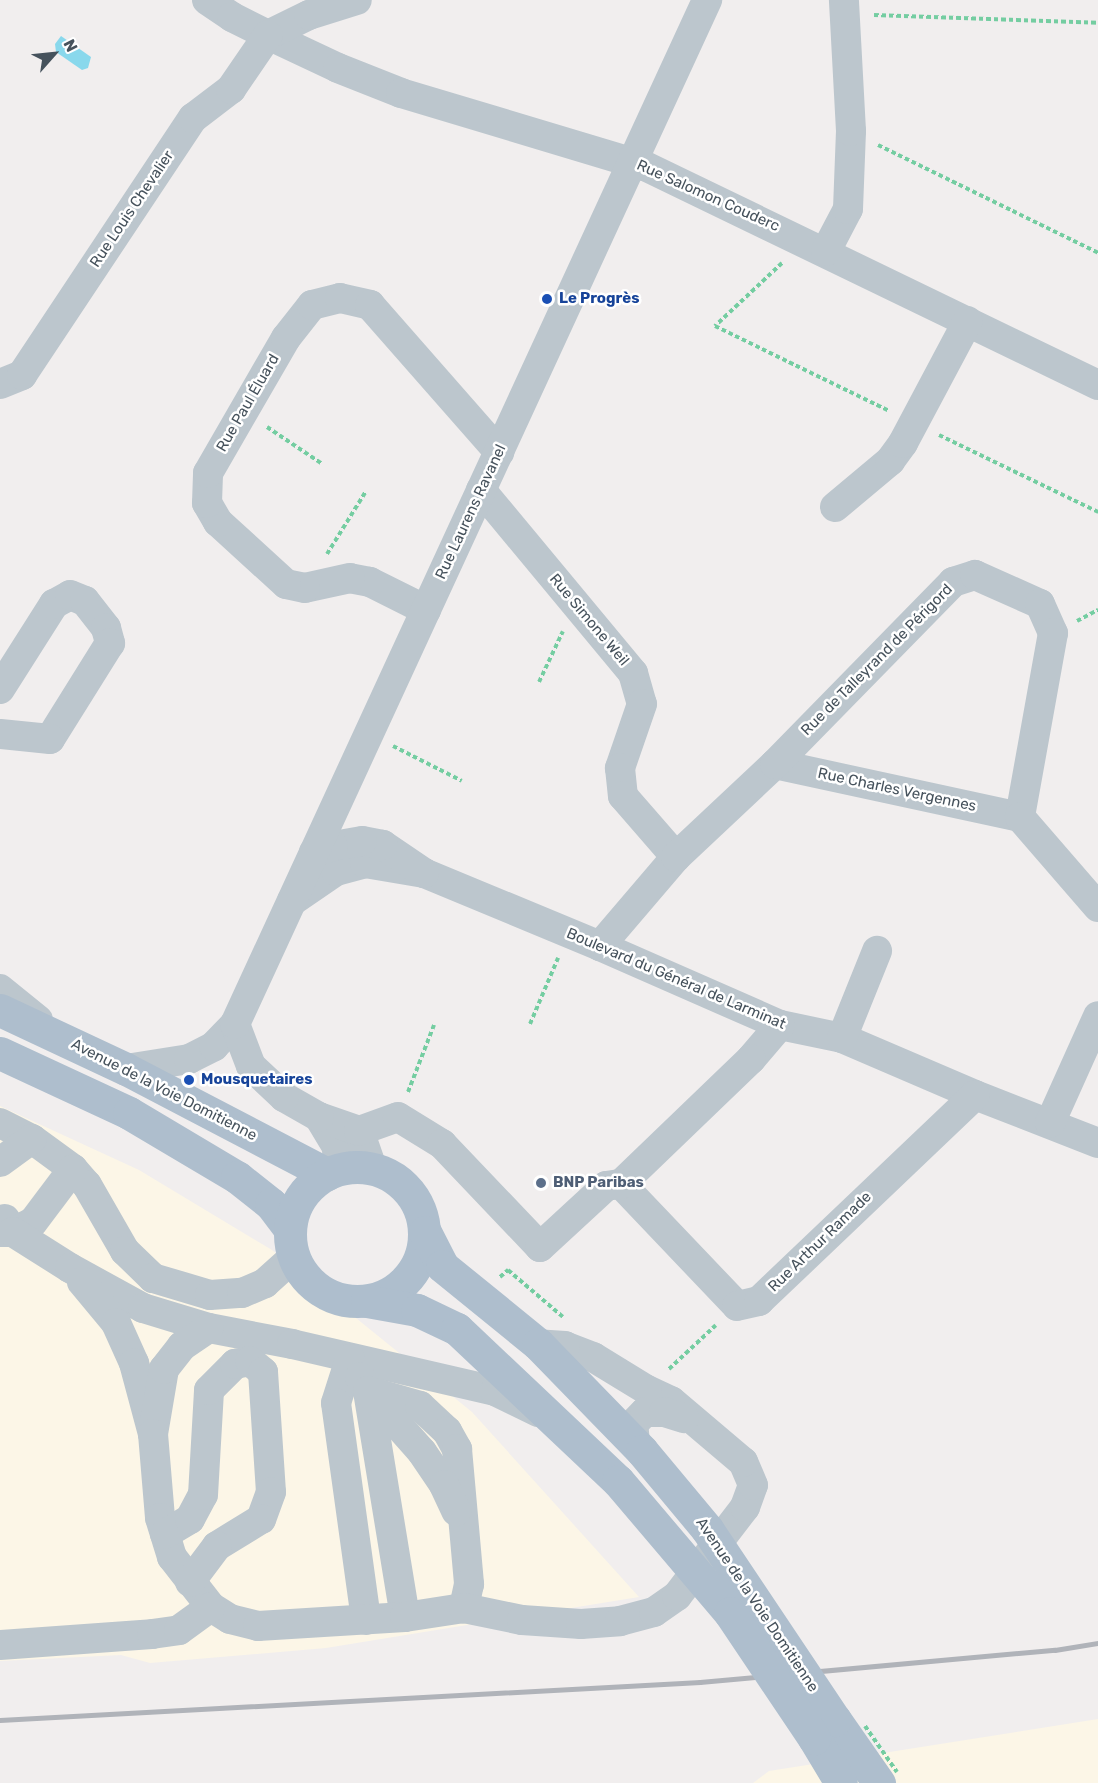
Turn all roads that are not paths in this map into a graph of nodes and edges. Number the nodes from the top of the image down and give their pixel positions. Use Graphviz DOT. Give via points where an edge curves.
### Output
graph roads {
  1 [pos="207,0"];
  2 [pos="357,0"];
  3 [pos="707,0"];
  4 [pos="845,7"];
  5 [pos="268,35"];
  6 [pos="632,162"];
  7 [pos="816,246"];
  8 [pos="968,321"];
  9 [pos="0,384"];
  10 [pos="1098,385"];
  11 [pos="499,452"];
  12 [pos="481,490"];
  13 [pos="835,507"];
  14 [pos="426,610"];
  15 [pos="0,689"];
  16 [pos="0,734"];
  17 [pos="775,764"];
  18 [pos="1020,817"];
  19 [pos="314,852"];
  20 [pos="676,857"];
  21 [pos="424,873"];
  22 [pos="292,902"];
  23 [pos="1098,907"];
  24 [pos="600,946"];
  25 [pos="877,951"];
  26 [pos="0,989"];
  27 [pos="0,1010"];
  28 [pos="1098,1016"];
  29 [pos="235,1024"];
  30 [pos="780,1025"];
  31 [pos="59,1037"];
  32 [pos="842,1038"];
  33 [pos="0,1053"];
  34 [pos="126,1069"];
  35 [pos="975,1095"];
  36 [pos="319,1117"];
  37 [pos="0,1123"];
  38 [pos="1050,1123"];
  39 [pos="359,1131"];
  40 [pos="32,1138"];
  41 [pos="1098,1143"];
  42 [pos="0,1162"];
  43 [pos="372,1168"];
  44 [pos="73,1169"];
  45 [pos="333,1172"];
  46 [pos="621,1184"];
  47 [pos="4,1225"];
  48 [pos="425,1232"];
  49 [pos="292,1243"];
  50 [pos="70,1268"];
  51 [pos="367,1301"];
  52 [pos="210,1328"];
  53 [pos="538,1344"];
  54 [pos="350,1359"];
  55 [pos="369,1391"];
  56 [pos="698,1422"];
  57 [pos="565,1428"];
  58 [pos="153,1434"];
  59 [pos="638,1446"];
  60 [pos="165,1534"];
  61 [pos="190,1582"];
  62 [pos="212,1608"];
  63 [pos="464,1608"];
  64 [pos="405,1617"];
  65 [pos="366,1620"];
  66 [pos="0,1645"];
  67 [pos="825,1729"];
  68 [pos="841,1783"];
  69 [pos="879,1783"];
  1 -- 5 [label="street, Rue Salomon Couderc"];
  2 -- 5 [label="street" via="309,15"];
  3 -- 6 [label="street, Rue Laurens Ravanel"];
  4 -- 7 [label="street" via="851,131 848,209"];
  5 -- 6 [label="street, Rue Salomon Couderc" via="401,93"];
  5 -- 9 [label="street, Rue Louis Chevalier" via="231,89 193,118 22,375"];
  6 -- 7 [label="street, Rue Salomon Couderc"];
  6 -- 11 [label="street, Rue Laurens Ravanel"];
  7 -- 8 [label="street, Rue Salomon Couderc"];
  8 -- 10 [label="street, Rue Salomon Couderc"];
  8 -- 13 [label="street" via="915,423 890,461"];
  11 -- 12 [label="street, Rue Laurens Ravanel"];
  11 -- 14 [label="street, Rue Paul Éluard" via="370,305 340,297 312,305 286,338 208,473 207,503 218,522 286,584 305,588 350,578 369,582"];
  12 -- 14 [label="street, Rue Laurens Ravanel"];
  12 -- 20 [label="street, Rue Simone Weil" via="633,673 642,704 620,768 623,796"];
  14 -- 19 [label="street, Rue Laurens Ravanel"];
  15 -- 16 [label="street" via="54,604 70,595 85,601 106,628 110,643 50,740"];
  17 -- 18 [label="street, Rue Charles Vergennes"];
  17 -- 18 [label="street, Rue de Talleyrand de Périgord" via="953,582 975,575 1040,604 1053,633"];
  17 -- 20 [label="street, Rue de Talleyrand de Périgord"];
  18 -- 23 [label="street"];
  19 -- 21 [label="street, Boulevard du Général de Larminat" via="362,841 383,845"];
  19 -- 22 [label="street, Rue Laurens Ravanel"];
  20 -- 24 [label="street, Rue de Talleyrand de Périgord"];
  21 -- 22 [label="street, Boulevard du Général de Larminat" via="365,863 336,871"];
  21 -- 24 [label="street, Boulevard du Général de Larminat"];
  22 -- 29 [label="street, Rue Laurens Ravanel"];
  24 -- 30 [label="street, Boulevard du Général de Larminat"];
  25 -- 32 [label="street"];
  26 -- 31 [label="street"];
  27 -- 31 [label="main road, Avenue de la Voie Domitienne"];
  28 -- 38 [label="street"];
  29 -- 34 [label="street, Rue Laurens Ravanel" via="214,1046 189,1059"];
  29 -- 36 [label="street" via="252,1066 284,1097"];
  30 -- 32 [label="street, Boulevard du Général de Larminat"];
  30 -- 46 [label="street" via="751,1059"];
  31 -- 34 [label="main road, Avenue de la Voie Domitienne"];
  32 -- 35 [label="street, Boulevard du Général de Larminat"];
  33 -- 49 [label="main road" via="129,1113 237,1177 271,1204"];
  34 -- 45 [label="main road, Avenue de la Voie Domitienne"];
  35 -- 38 [label="street, Boulevard du Général de Larminat"];
  35 -- 46 [label="street, Rue Arthur Ramade" via="759,1301 737,1306"];
  36 -- 39 [label="street"];
  36 -- 45 [label="street" via="336,1147"];
  37 -- 40 [label="street"];
  38 -- 41 [label="street, Boulevard du Général de Larminat"];
  39 -- 43 [label="street"];
  39 -- 46 [label="street" via="398,1117 442,1144 540,1247 606,1186"];
  40 -- 42 [label="street"];
  40 -- 44 [label="street"];
  43 -- 45 [label="main road"];
  43 -- 48 [label="main road" via="399,1181 409,1191"];
  44 -- 47 [label="street" via="33,1222"];
  44 -- 49 [label="street" via="87,1185 125,1251 153,1278 210,1295 242,1293 266,1283"];
  45 -- 49 [label="main road" via="313,1183 302,1196 294,1212"];
  47 -- 50 [label="street"];
  48 -- 51 [label="main road" via="415,1270 402,1285"];
  48 -- 53 [label="main road, Avenue de la Voie Domitienne" via="442,1266"];
  49 -- 51 [label="main road" via="306,1277 323,1292 344,1300"];
  50 -- 52 [label="street" via="143,1308"];
  50 -- 58 [label="street" via="116,1323 134,1363"];
  51 -- 57 [label="main road, Avenue de la Voie Domitienne" via="417,1310 457,1329"];
  52 -- 54 [label="street"];
  52 -- 58 [label="street" via="182,1346 164,1370"];
  53 -- 56 [label="street" via="565,1346 583,1353 671,1401"];
  53 -- 59 [label="main road, Avenue de la Voie Domitienne"];
  54 -- 55 [label="street"];
  54 -- 57 [label="street" via="495,1391"];
  54 -- 65 [label="street" via="336,1403"];
  55 -- 63 [label="street" via="422,1452 444,1485 465,1532 469,1584"];
  55 -- 64 [label="street"];
  56 -- 59 [label="street" via="664,1412 645,1412 633,1424"];
  56 -- 63 [label="street" via="743,1462 753,1485 745,1507 677,1596 654,1612 620,1622 522,1620"];
  57 -- 67 [label="main road, Avenue de la Voie Domitienne, bridge" via="618,1481"];
  58 -- 60 [label="street" via="160,1518"];
  59 -- 67 [label="main road, Avenue de la Voie Domitienne, bridge" via="707,1529"];
  60 -- 61 [label="street" via="172,1557"];
  60 -- 61 [label="street" via="190,1519 203,1495 209,1390 235,1364 250,1361 263,1372 272,1491 261,1519 217,1546"];
  61 -- 62 [label="street"];
  62 -- 65 [label="street" via="230,1619 258,1626"];
  62 -- 66 [label="street" via="179,1630"];
  63 -- 64 [label="street"];
  64 -- 65 [label="street"];
  67 -- 68 [label="main road, Avenue de la Voie Domitienne"];
  67 -- 69 [label="main road, Avenue de la Voie Domitienne"];
}
